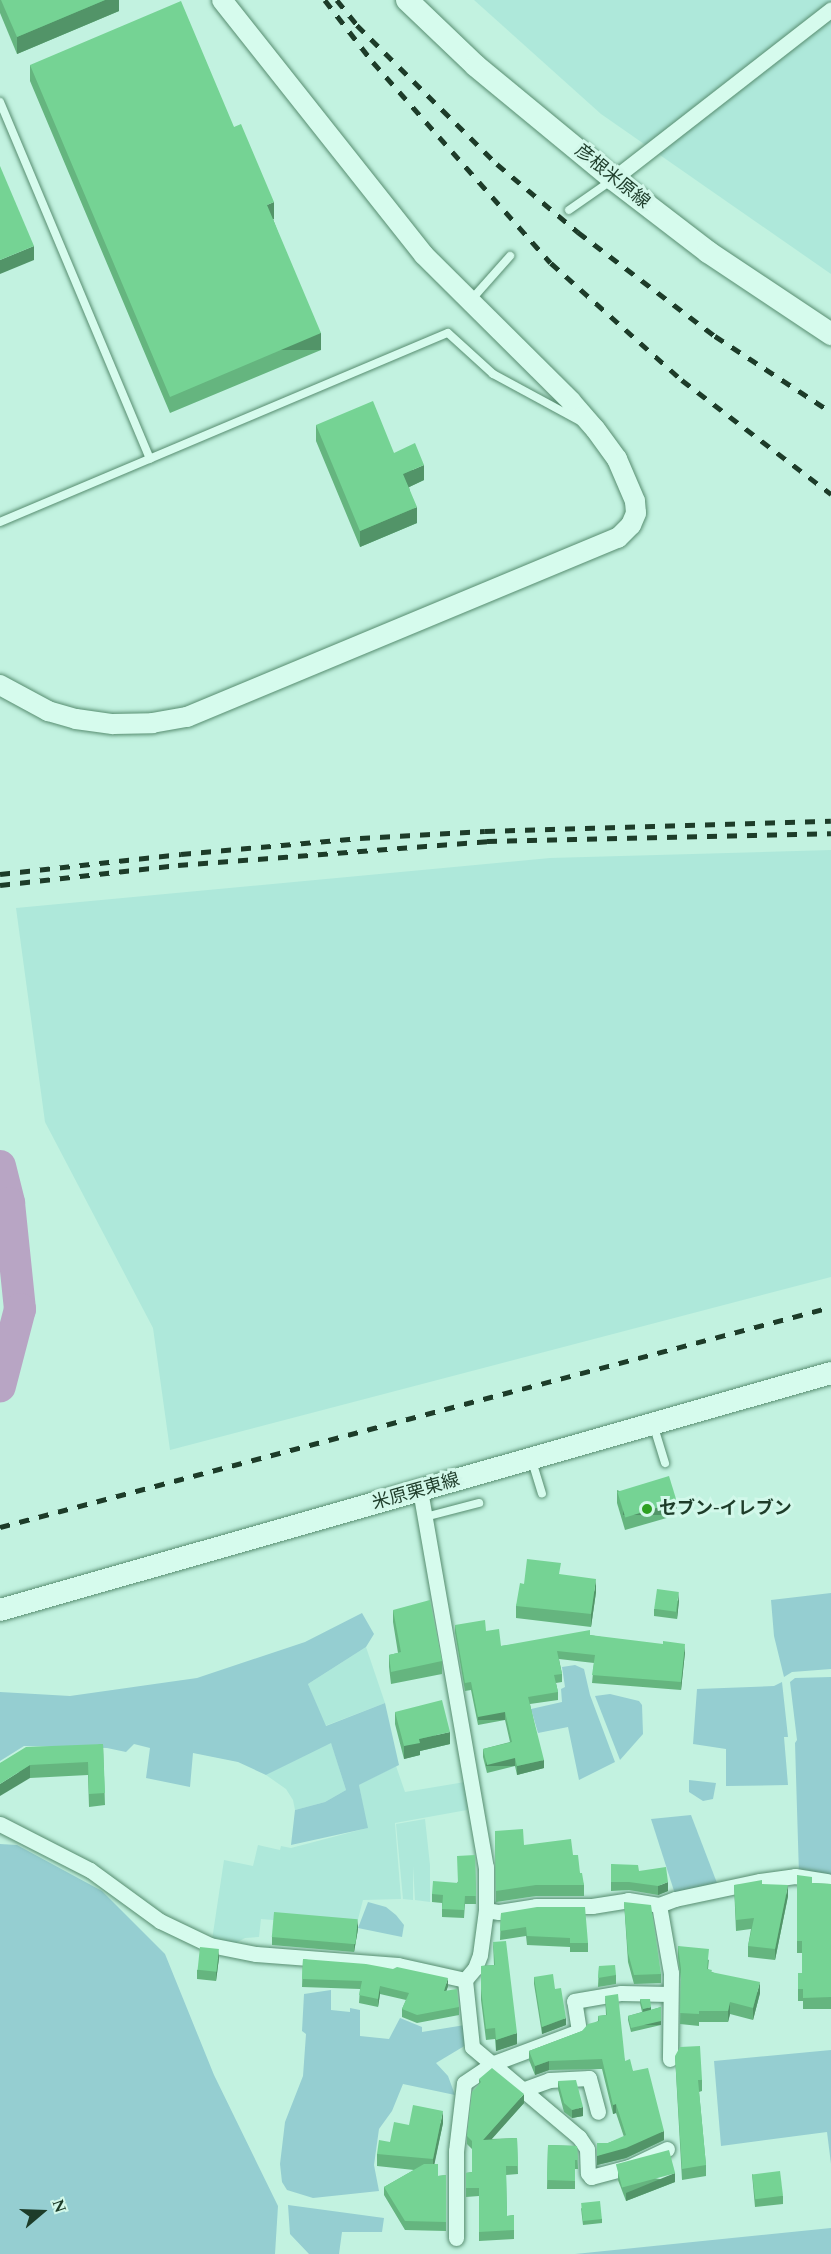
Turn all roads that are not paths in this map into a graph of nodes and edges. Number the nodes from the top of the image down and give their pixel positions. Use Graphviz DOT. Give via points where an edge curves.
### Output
graph roads {
  1 [pos="222,0"];
  2 [pos="407,0"];
  3 [pos="831,9"];
  4 [pos="0,102"];
  5 [pos="613,179"];
  6 [pos="569,210"];
  7 [pos="510,256"];
  8 [pos="469,302"];
  9 [pos="831,334"];
  10 [pos="595,429"];
  11 [pos="150,459"];
  12 [pos="0,522"];
  13 [pos="0,686"];
  14 [pos="831,1373"];
  15 [pos="653,1424"];
  16 [pos="531,1459"];
  17 [pos="665,1463"];
  18 [pos="420,1490"];
  19 [pos="542,1494"];
  20 [pos="479,1503"];
  21 [pos="425,1517"];
  22 [pos="0,1610"];
  23 [pos="0,1824"];
  24 [pos="828,1881"];
  25 [pos="659,1905"];
  26 [pos="486,1910"];
  27 [pos="465,1980"];
  28 [pos="669,1994"];
  29 [pos="670,2059"];
  30 [pos="494,2063"];
  31 [pos="522,2090"];
  32 [pos="598,2112"];
  33 [pos="667,2149"];
  34 [pos="456,2238"];
  1 -- 8 [label="street" via="424,255"];
  2 -- 5 [label="main road, 彦根米原線" via="476,66"];
  3 -- 5 [label="street"];
  4 -- 11 [label="lane"];
  5 -- 6 [label="lane"];
  5 -- 9 [label="main road, 彦根米原線" via="708,252"];
  7 -- 8 [label="lane"];
  8 -- 10 [label="street"];
  10 -- 11 [label="lane" via="493,374 448,333"];
  10 -- 13 [label="street" via="617,459 635,501 631,525 618,538 187,717 112,724 76,719 48,711"];
  11 -- 12 [label="lane"];
  14 -- 15 [label="main road, 米原栗東線"];
  15 -- 16 [label="main road, 米原栗東線"];
  15 -- 17 [label="lane"];
  16 -- 18 [label="main road, 米原栗東線"];
  16 -- 19 [label="lane"];
  18 -- 21 [label="street"];
  18 -- 22 [label="main road, 米原栗東線"];
  20 -- 21 [label="lane"];
  21 -- 26 [label="street" via="478,1810 486,1867"];
  23 -- 27 [label="street" via="90,1870 160,1922 210,1946 256,1954 398,1965"];
  24 -- 25 [label="street" via="795,1876"];
  25 -- 26 [label="street" via="628,1900"];
  25 -- 28 [label="street" via="671,1972"];
  26 -- 27 [label="street" via="480,1955"];
  27 -- 30 [label="street" via="472,2047"];
  28 -- 29 [label="street"];
  28 -- 30 [label="street" via="621,1993 574,2001 579,2031"];
  30 -- 31 [label="street"];
  30 -- 34 [label="street" via="464,2083 456,2151"];
  31 -- 32 [label="street" via="549,2080 589,2078"];
  31 -- 33 [label="street" via="579,2137 587,2149 591,2177 629,2167"];
}
